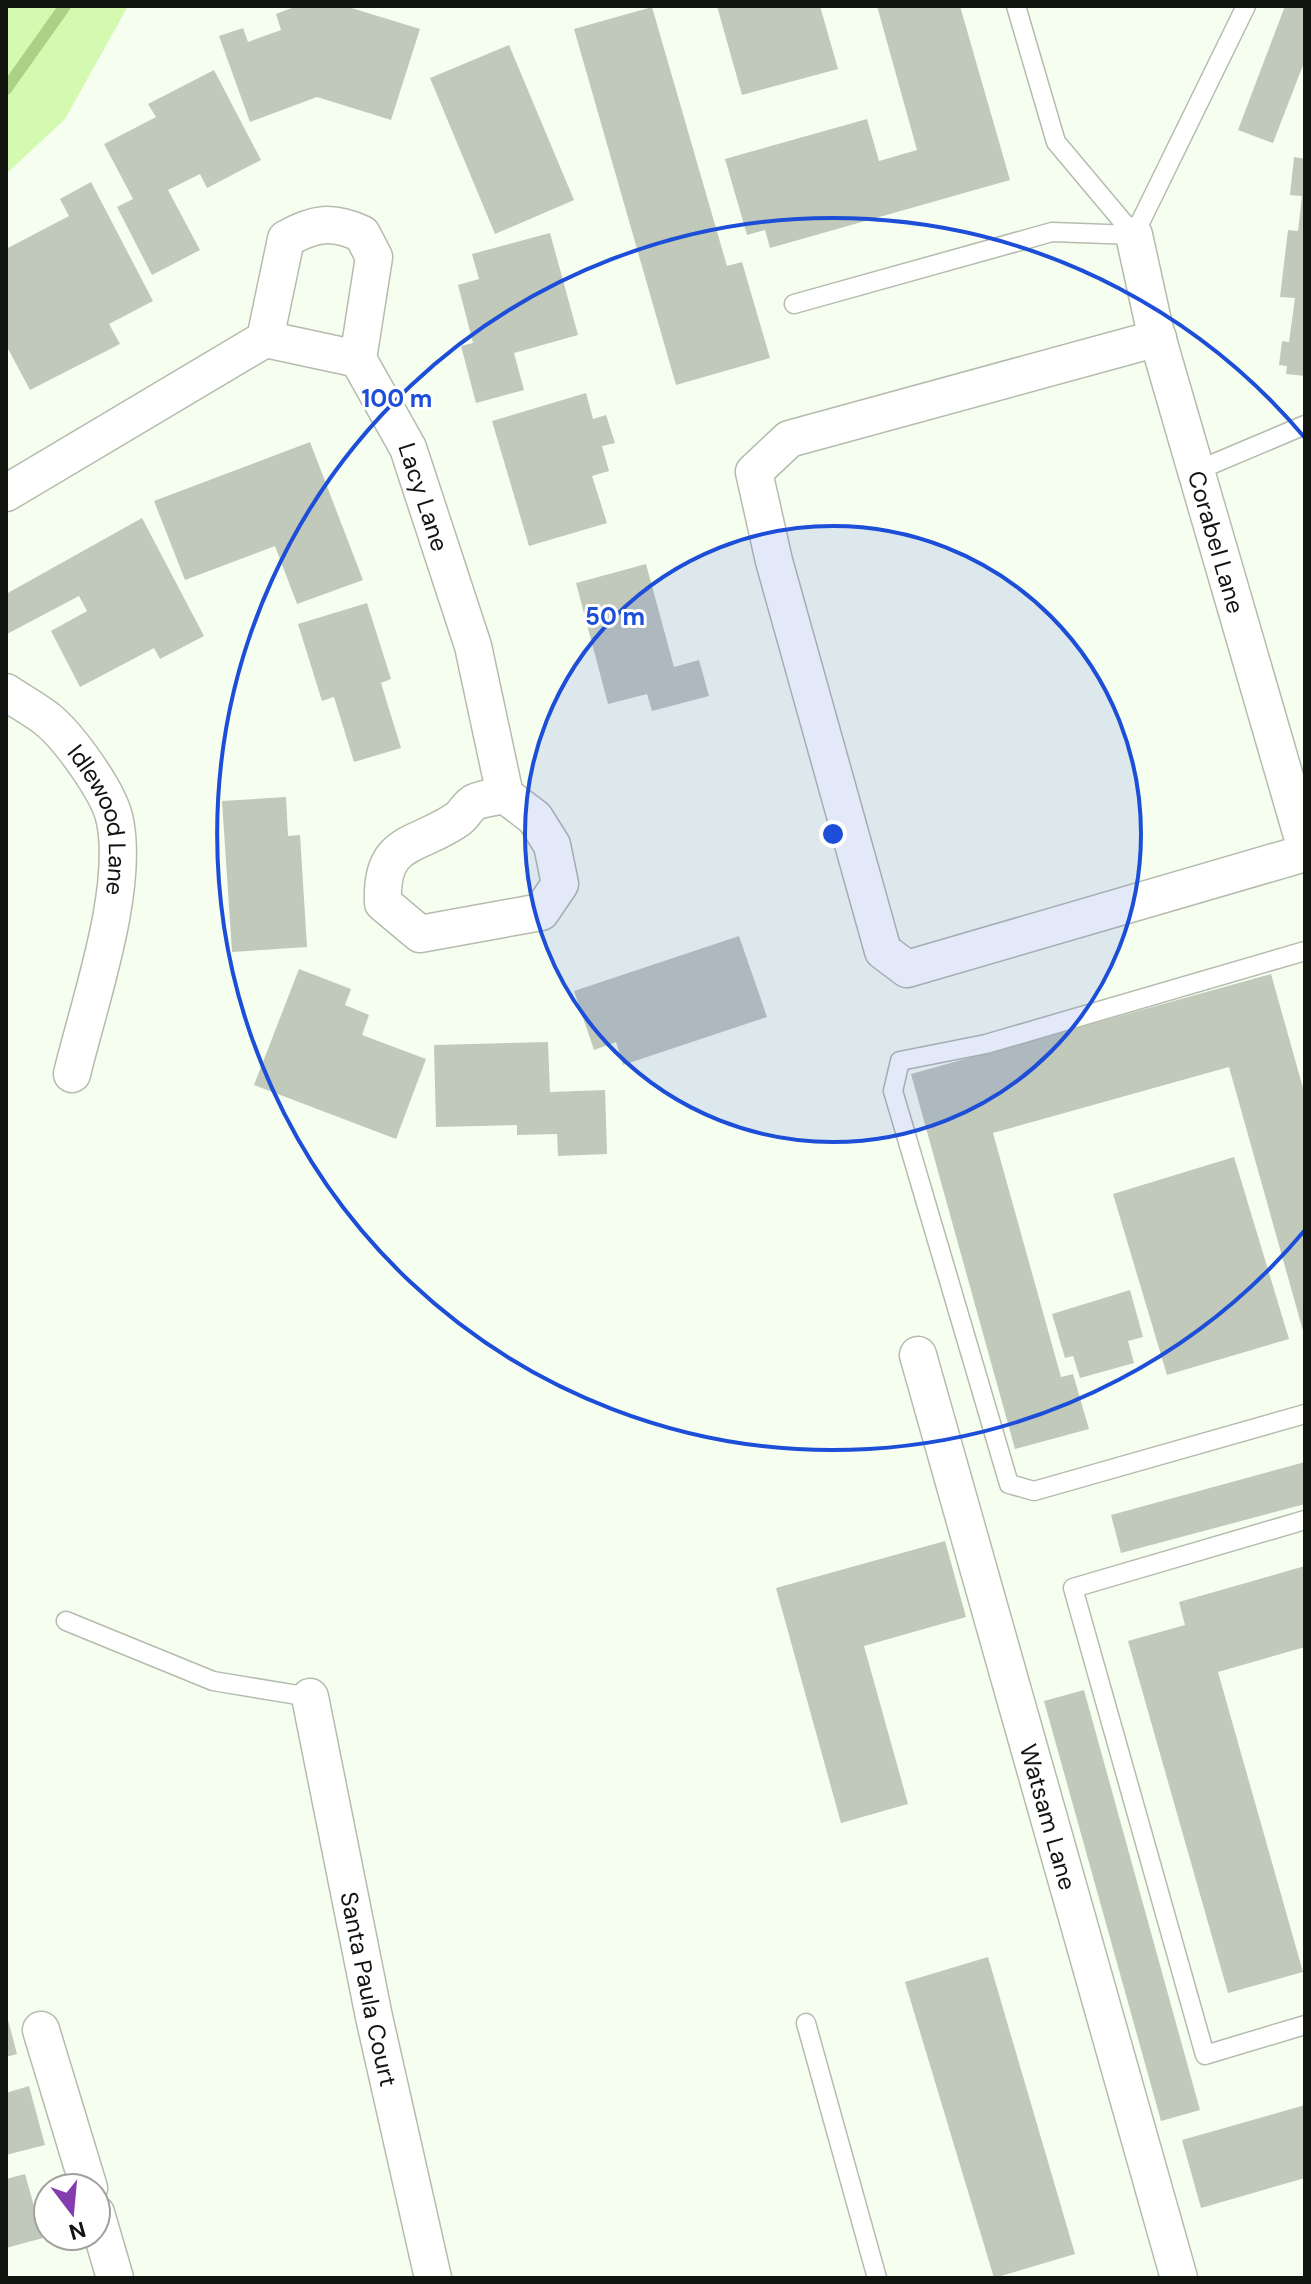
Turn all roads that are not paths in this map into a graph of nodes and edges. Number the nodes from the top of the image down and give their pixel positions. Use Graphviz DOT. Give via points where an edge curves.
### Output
graph roads {
  1 [pos="1016,6"];
  2 [pos="1246,6"];
  3 [pos="1134,235"];
  4 [pos="794,304"];
  5 [pos="1158,338"];
  6 [pos="265,339"];
  7 [pos="358,359"];
  8 [pos="1305,425"];
  9 [pos="1196,471"];
  10 [pos="6,493"];
  11 [pos="6,692"];
  12 [pos="505,795"];
  13 [pos="1305,846"];
  14 [pos="1305,853"];
  15 [pos="1305,951"];
  16 [pos="72,1074"];
  17 [pos="918,1355"];
  18 [pos="1305,1414"];
  19 [pos="1305,1520"];
  20 [pos="66,1621"];
  21 [pos="310,1697"];
  22 [pos="806,2023"];
  23 [pos="1305,2025"];
  24 [pos="41,2030"];
  25 [pos="84,2172"];
  26 [pos="107,2252"];
  27 [pos="115,2278"];
  28 [pos="433,2278"];
  29 [pos="877,2278"];
  30 [pos="1179,2278"];
  1 -- 3 [label="lane" via="1056,142"];
  2 -- 3 [label="lane"];
  3 -- 4 [label="lane" via="1052,232"];
  3 -- 5 [label="street, Corabel Lane"];
  5 -- 9 [label="street, Corabel Lane"];
  5 -- 14 [label="street" via="789,439 754,472 883,951 907,969"];
  6 -- 7 [label="street"];
  6 -- 7 [label="street" via="286,239 328,222 362,234 374,257"];
  6 -- 10 [label="street"];
  7 -- 12 [label="street, Lacy Lane" via="408,448 473,646"];
  8 -- 9 [label="lane"];
  9 -- 13 [label="street, Corabel Lane"];
  11 -- 16 [label="street, Idlewood Lane" via="49,721 96,781 115,818 118,854 112,909"];
  12 -- 12 [label="street" via="535,818 552,845 560,884 541,912 420,934 383,903 382,877 394,854 459,819 473,802"];
  15 -- 18 [label="lane" via="986,1044 900,1061 893,1091 1009,1484 1034,1491"];
  17 -- 30 [label="street, Watsam Lane"];
  19 -- 23 [label="lane" via="1073,1588 1205,2055"];
  20 -- 21 [label="lane" via="213,1681"];
  21 -- 28 [label="street, Santa Paula Court"];
  22 -- 29 [label="lane"];
  24 -- 25 [label="street"];
  26 -- 27 [label="street"];
}
